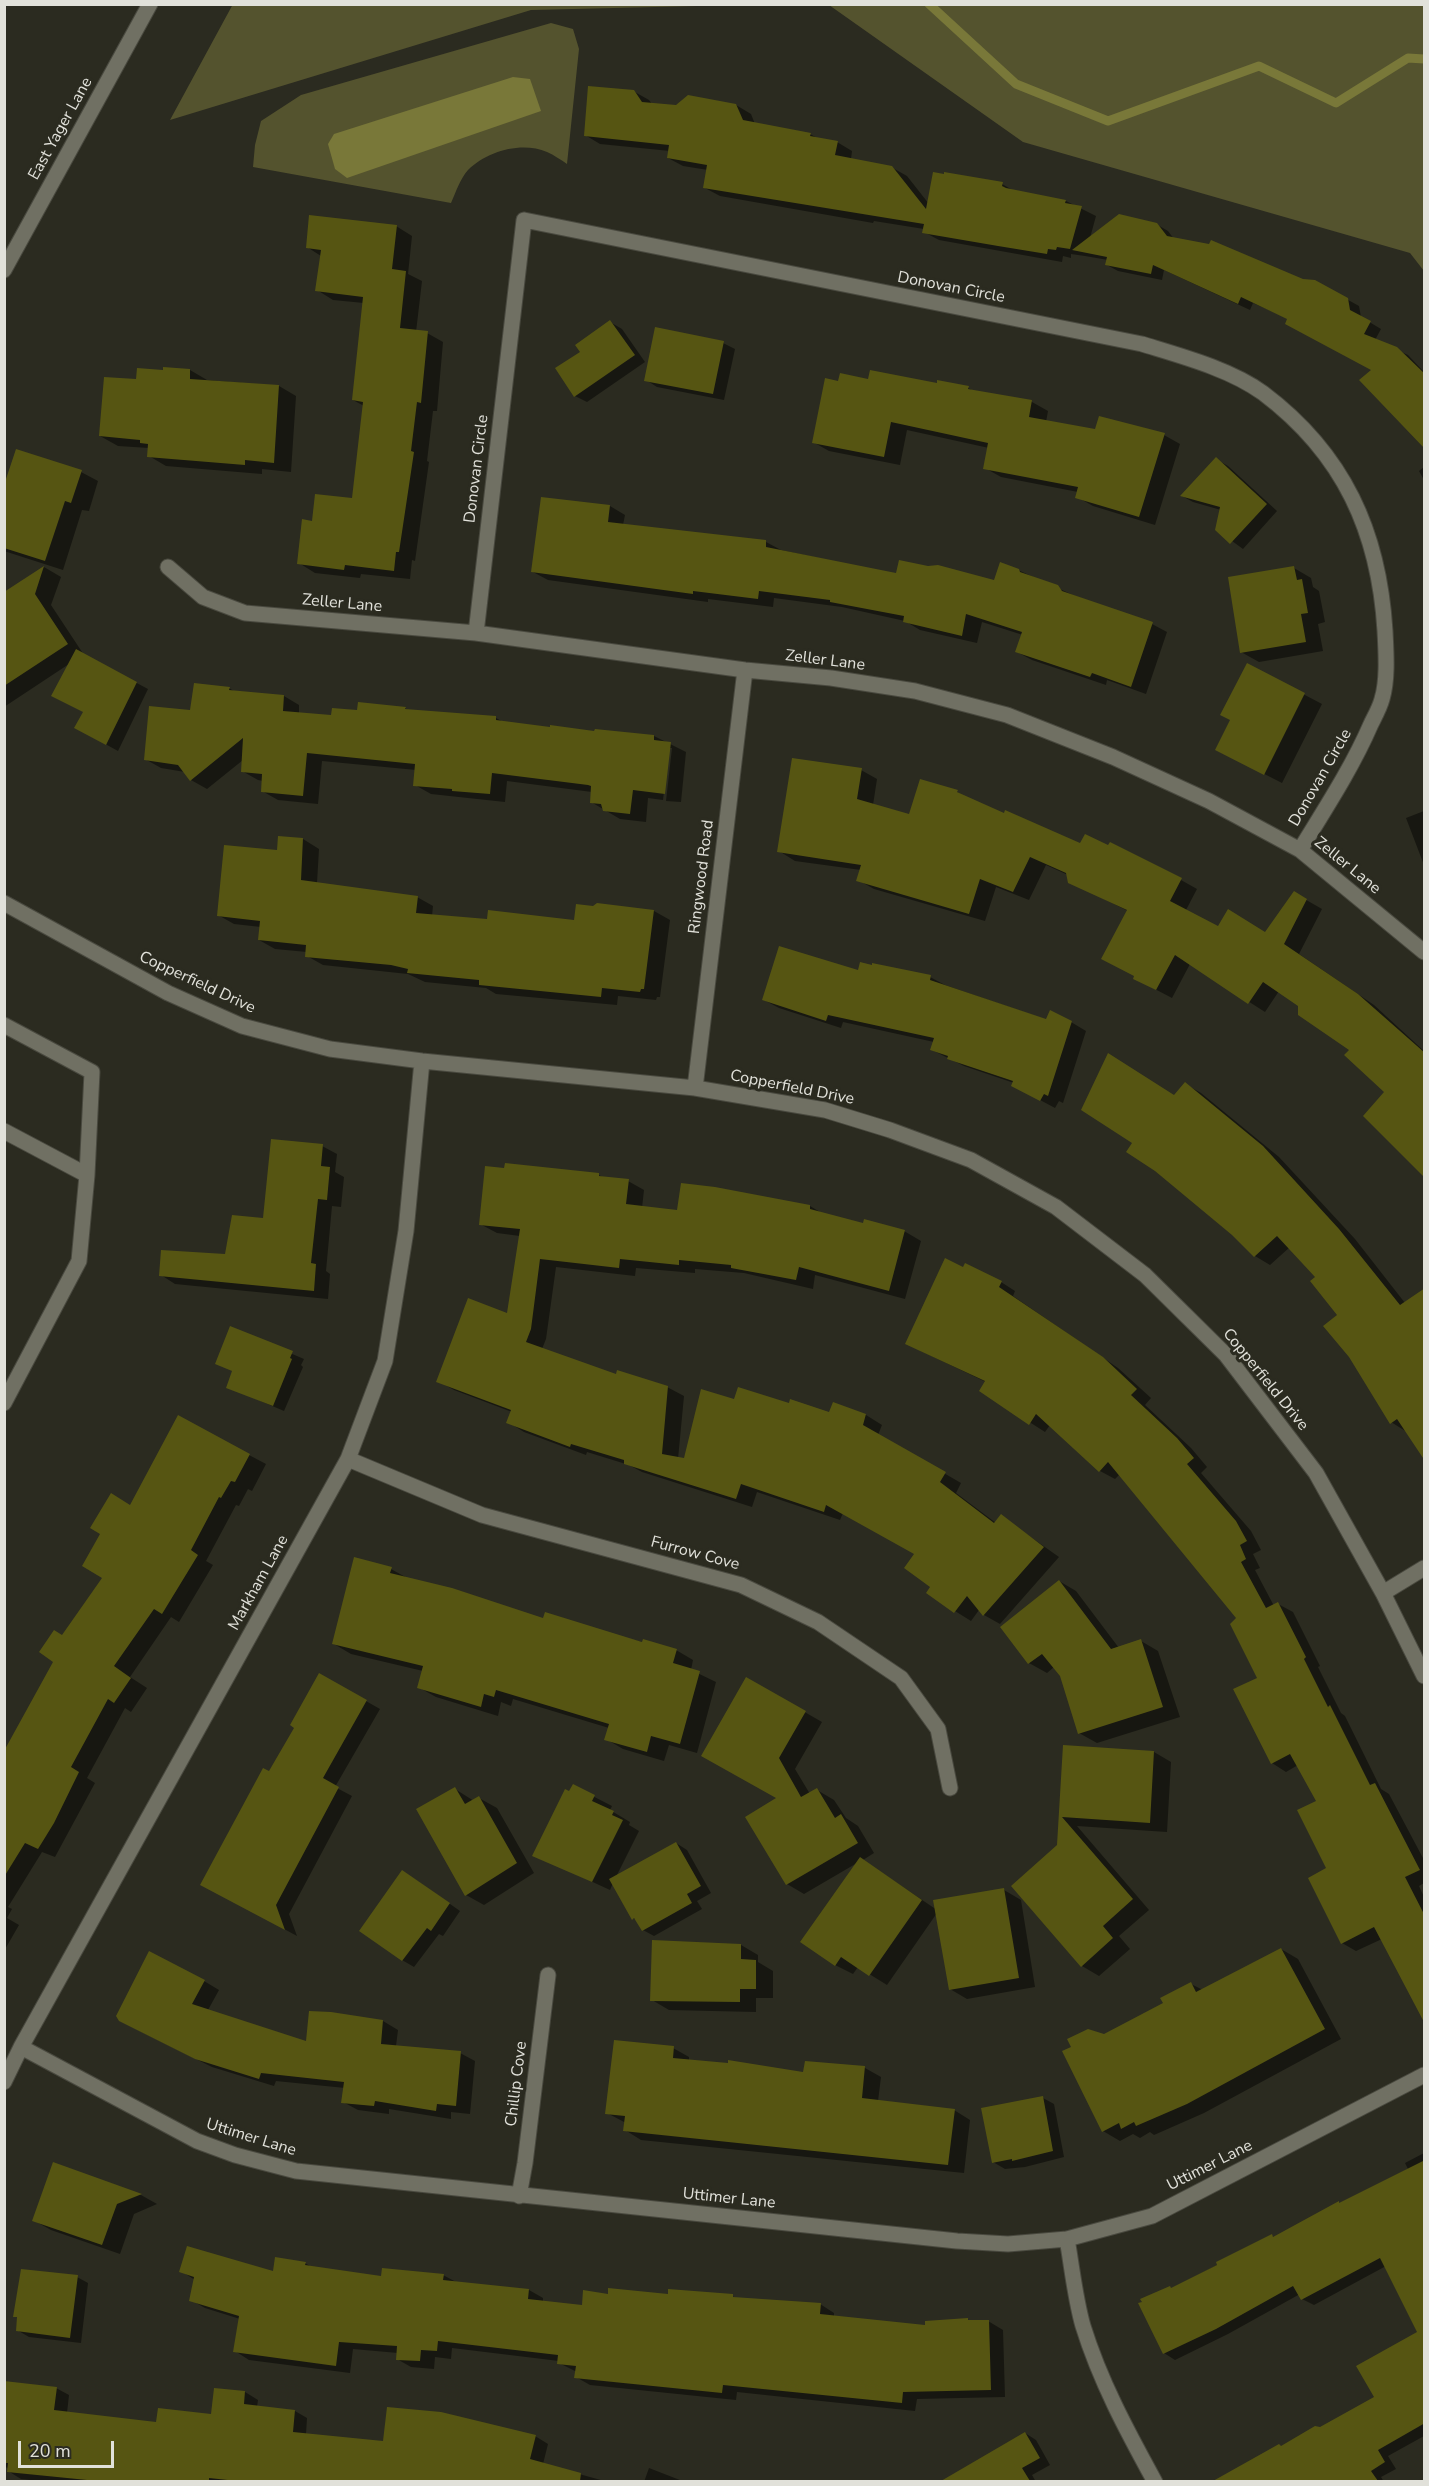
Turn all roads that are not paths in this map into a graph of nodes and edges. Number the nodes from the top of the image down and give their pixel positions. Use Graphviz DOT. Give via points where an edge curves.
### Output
graph roads {
  1 [pos="150,4"];
  2 [pos="4,270"];
  3 [pos="168,567"];
  4 [pos="476,633"];
  5 [pos="745,670"];
  6 [pos="1300,850"];
  7 [pos="4,903"];
  8 [pos="1425,952"];
  9 [pos="4,1025"];
  10 [pos="422,1061"];
  11 [pos="695,1088"];
  12 [pos="4,1131"];
  13 [pos="87,1175"];
  14 [pos="4,1403"];
  15 [pos="348,1459"];
  16 [pos="1425,1568"];
  17 [pos="1383,1593"];
  18 [pos="1425,1676"];
  19 [pos="950,1788"];
  20 [pos="548,1975"];
  21 [pos="21,2047"];
  22 [pos="1425,2075"];
  23 [pos="4,2082"];
  24 [pos="519,2196"];
  25 [pos="1067,2239"];
  26 [pos="1155,2481"];
  1 -- 2 [label="street, East Yager Lane"];
  3 -- 4 [label="street, Zeller Lane" via="203,597 245,613"];
  4 -- 5 [label="street, Zeller Lane"];
  4 -- 6 [label="street, Donovan Circle" via="524,220 1142,344 1207,364 1262,392 1310,433 1341,475 1363,521 1378,567 1386,650 1382,698 1360,752"];
  5 -- 6 [label="street, Zeller Lane" via="915,691 1007,716 1113,757 1209,801"];
  5 -- 11 [label="street, Ringwood Road"];
  6 -- 8 [label="street, Zeller Lane"];
  7 -- 10 [label="street, Copperfield Drive" via="168,993 242,1026 330,1049"];
  9 -- 13 [label="street" via="92,1071"];
  10 -- 11 [label="street, Copperfield Drive"];
  10 -- 15 [label="street, Markham Lane" via="406,1231 385,1361"];
  11 -- 17 [label="street, Copperfield Drive" via="825,1110 890,1130 971,1160 1056,1208 1145,1275 1226,1355 1316,1473"];
  12 -- 13 [label="street"];
  13 -- 14 [label="street" via="79,1261"];
  15 -- 19 [label="street, Furrow Cove" via="482,1515 741,1584 818,1622 901,1678 938,1729"];
  15 -- 21 [label="street, Markham Lane"];
  16 -- 17 [label="street"];
  17 -- 18 [label="street, Copperfield Drive"];
  20 -- 24 [label="street, Chillip Cove"];
  21 -- 23 [label="street, Markham Lane"];
  21 -- 24 [label="street, Uttimer Lane" via="197,2142 235,2156 296,2171"];
  22 -- 25 [label="street, Uttimer Lane" via="1152,2216"];
  24 -- 25 [label="street, Uttimer Lane" via="957,2241 1008,2244"];
  25 -- 26 [label="street" via="1083,2323 1098,2370"];
}
